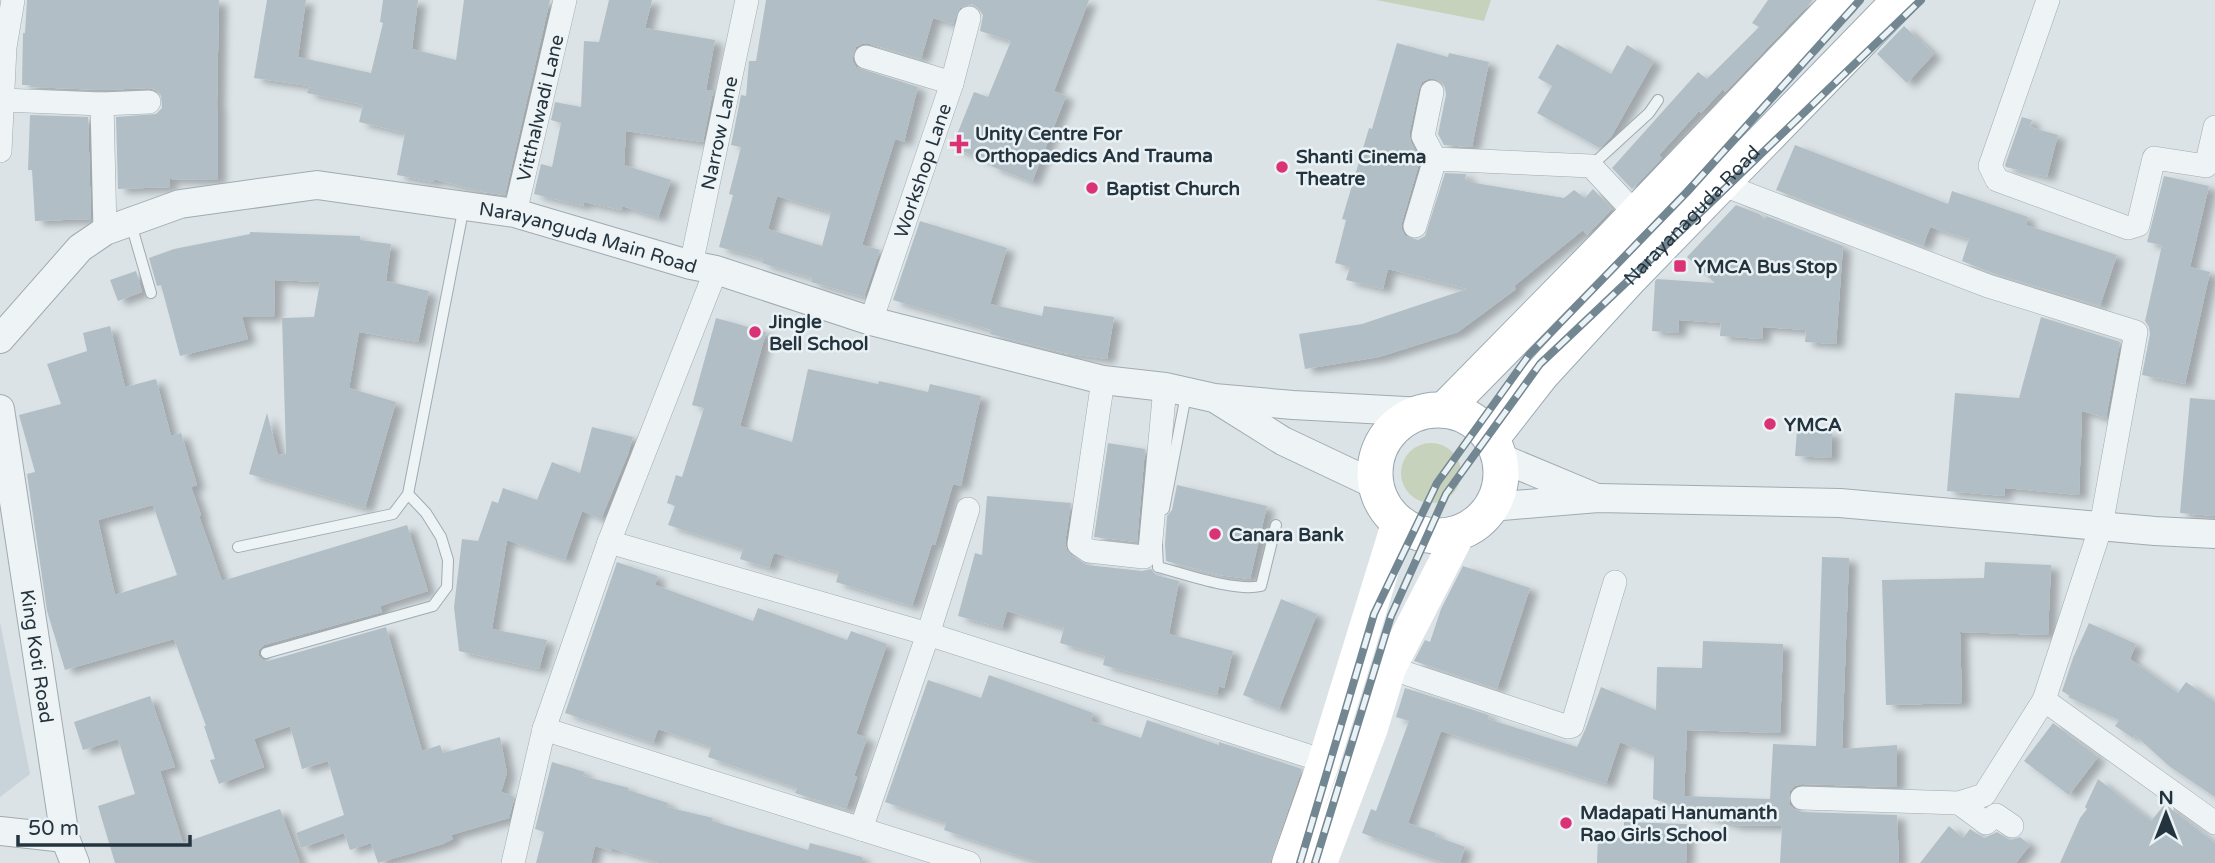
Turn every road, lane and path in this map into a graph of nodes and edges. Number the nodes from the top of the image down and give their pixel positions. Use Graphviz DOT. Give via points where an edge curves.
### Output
graph roads {
  1 [pos="13,0"];
  2 [pos="565,0"];
  3 [pos="747,0"];
  4 [pos="1841,0"];
  5 [pos="1900,0"];
  6 [pos="2048,0"];
  7 [pos="969,18"];
  8 [pos="2,47"];
  9 [pos="866,57"];
  10 [pos="952,83"];
  11 [pos="1432,92"];
  12 [pos="2,100"];
  13 [pos="1658,100"];
  14 [pos="149,102"];
  15 [pos="102,104"];
  16 [pos="1740,106"];
  17 [pos="2215,127"];
  18 [pos="1770,134"];
  19 [pos="0,151"];
  20 [pos="1435,159"];
  21 [pos="1591,166"];
  22 [pos="1721,184"];
  23 [pos="464,206"];
  24 [pos="515,214"];
  25 [pos="1636,214"];
  26 [pos="118,226"];
  27 [pos="1415,226"];
  28 [pos="703,267"];
  29 [pos="151,293"];
  30 [pos="871,321"];
  31 [pos="0,339"];
  32 [pos="1103,380"];
  33 [pos="1176,389"];
  34 [pos="1214,398"];
  35 [pos="0,409"];
  36 [pos="1434,411"];
  37 [pos="1496,448"];
  38 [pos="1376,485"];
  39 [pos="408,494"];
  40 [pos="1598,498"];
  41 [pos="1491,508"];
  42 [pos="968,509"];
  43 [pos="1398,522"];
  44 [pos="1276,524"];
  45 [pos="2101,526"];
  46 [pos="1460,532"];
  47 [pos="2215,534"];
  48 [pos="609,542"];
  49 [pos="238,547"];
  50 [pos="1615,582"];
  51 [pos="928,634"];
  52 [pos="266,653"];
  53 [pos="1390,667"];
  54 [pos="2044,700"];
  55 [pos="544,729"];
  56 [pos="1324,761"];
  57 [pos="1802,798"];
  58 [pos="1959,803"];
  59 [pos="2215,823"];
  60 [pos="2012,827"];
  61 [pos="861,829"];
  62 [pos="5,834"];
  63 [pos="70,851"];
  64 [pos="513,863"];
  65 [pos="969,863"];
  66 [pos="1288,863"];
  67 [pos="1321,863"];
  1 -- 8 [label="street"];
  2 -- 24 [label="street, Vitthalwadi Lane"];
  3 -- 28 [label="street, Narrow Lane"];
  4 -- 16 [label="main road, Narayanaguda Road"];
  5 -- 18 [label="main road, Narayanaguda Road"];
  6 -- 17 [label="street" via="1990,166 1997,180 2128,228 2138,225 2154,158 2206,166"];
  7 -- 10 [label="street, Workshop Lane"];
  8 -- 12 [label="street"];
  9 -- 10 [label="street"];
  10 -- 30 [label="street, Workshop Lane"];
  11 -- 20 [label="street" via="1423,136"];
  12 -- 15 [label="street"];
  12 -- 19 [label="street"];
  13 -- 21 [label="lane"];
  14 -- 15 [label="street"];
  15 -- 26 [label="street"];
  16 -- 18 [label="main road"];
  16 -- 25 [label="main road, Narayanaguda Road"];
  18 -- 22 [label="main road, Narayanaguda Road"];
  20 -- 21 [label="street"];
  20 -- 27 [label="street"];
  21 -- 25 [label="street"];
  22 -- 37 [label="main road, Narayanaguda Road" via="1541,375"];
  22 -- 45 [label="street" via="1987,286 2136,332"];
  23 -- 24 [label="street, Narayanguda Main Road"];
  23 -- 26 [label="street, Narayanguda Main Road" via="317,185 180,204"];
  23 -- 39 [label="lane"];
  24 -- 28 [label="street, Narayanguda Main Road"];
  25 -- 36 [label="main road, Narayanaguda Road"];
  26 -- 29 [label="lane"];
  26 -- 31 [label="street, Narayanguda Main Road" via="80,248"];
  28 -- 30 [label="street, Narayanguda Main Road"];
  28 -- 48 [label="street, Narrow Lane"];
  30 -- 32 [label="street, Narayanguda Main Road"];
  32 -- 33 [label="street, Narayanguda Main Road"];
  32 -- 33 [label="street" via="1079,544 1088,551 1144,557 1150,550"];
  33 -- 34 [label="street, Narayanguda Main Road"];
  33 -- 44 [label="lane" via="1158,567 1234,586 1261,586"];
  34 -- 36 [label="street, Narayanguda Main Road"];
  34 -- 38 [label="street, Narayanguda Main Road" via="1283,441"];
  35 -- 63 [label="street, King Koti Road"];
  36 -- 37 [label="main road" via="1462,415 1479,425"];
  36 -- 38 [label="main road" via="1406,418 1391,431 1375,465"];
  37 -- 40 [label="street"];
  37 -- 41 [label="main road" via="1501,485"];
  38 -- 43 [label="main road"];
  39 -- 49 [label="lane" via="393,514"];
  39 -- 52 [label="lane" via="441,537 448,560 447,587 433,606"];
  40 -- 41 [label="street"];
  40 -- 45 [label="street" via="1840,503"];
  41 -- 46 [label="main road"];
  42 -- 51 [label="street"];
  43 -- 46 [label="main road" via="1438,536"];
  43 -- 56 [label="main road"];
  45 -- 47 [label="street"];
  45 -- 54 [label="street"];
  46 -- 53 [label="main road"];
  48 -- 51 [label="street"];
  48 -- 55 [label="street, Narrow Lane"];
  50 -- 53 [label="street" via="1572,726"];
  51 -- 56 [label="street"];
  51 -- 61 [label="street"];
  53 -- 67 [label="main road"];
  54 -- 58 [label="street" via="1984,795"];
  54 -- 59 [label="street"];
  55 -- 61 [label="street"];
  55 -- 64 [label="street, Narrow Lane"];
  56 -- 66 [label="main road"];
  57 -- 58 [label="street"];
  58 -- 60 [label="street" via="1986,823 1996,816"];
  61 -- 65 [label="street"];
  62 -- 63 [label="street, King Koti Road"];
}
